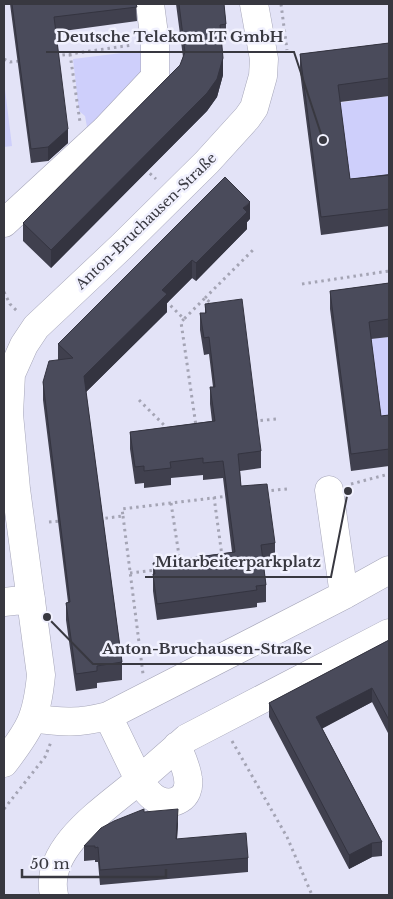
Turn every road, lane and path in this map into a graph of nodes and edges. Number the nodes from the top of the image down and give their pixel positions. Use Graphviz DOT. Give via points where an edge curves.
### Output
graph roads {
  1 [pos="150,4"];
  2 [pos="254,4"];
  3 [pos="281,4"];
  4 [pos="155,42"];
  5 [pos="70,54"];
  6 [pos="53,56"];
  7 [pos="275,56"];
  8 [pos="4,59"];
  9 [pos="28,60"];
  10 [pos="84,150"];
  11 [pos="141,165"];
  12 [pos="156,179"];
  13 [pos="4,223"];
  14 [pos="255,248"];
  15 [pos="389,271"];
  16 [pos="302,284"];
  17 [pos="4,292"];
  18 [pos="163,298"];
  19 [pos="205,298"];
  20 [pos="217,309"];
  21 [pos="17,312"];
  22 [pos="184,319"];
  23 [pos="8,374"];
  24 [pos="139,400"];
  25 [pos="277,418"];
  26 [pos="250,422"];
  27 [pos="205,427"];
  28 [pos="171,432"];
  29 [pos="389,474"];
  30 [pos="286,489"];
  31 [pos="329,490"];
  32 [pos="260,492"];
  33 [pos="232,495"];
  34 [pos="214,497"];
  35 [pos="171,503"];
  36 [pos="123,516"];
  37 [pos="67,520"];
  38 [pos="90,520"];
  39 [pos="49,522"];
  40 [pos="222,562"];
  41 [pos="181,567"];
  42 [pos="164,569"];
  43 [pos="389,570"];
  44 [pos="130,574"];
  45 [pos="344,595"];
  46 [pos="31,599"];
  47 [pos="4,602"];
  48 [pos="389,633"];
  49 [pos="144,681"];
  50 [pos="108,716"];
  51 [pos="221,721"];
  52 [pos="27,730"];
  53 [pos="52,742"];
  54 [pos="178,746"];
  55 [pos="4,763"];
  56 [pos="139,780"];
  57 [pos="4,809"];
  58 [pos="54,895"];
  59 [pos="312,895"];
  1 -- 4 [label="street"];
  2 -- 7 [label="street, Anton-Bruchausen-Straße"];
  3 -- 7 [label="path" via="288,48"];
  4 -- 5 [label="path"];
  4 -- 10 [label="street" via="155,77"];
  5 -- 6 [label="path"];
  5 -- 10 [label="path"];
  7 -- 23 [label="street, Anton-Bruchausen-Straße" via="247,118 122,246 36,326"];
  8 -- 9 [label="path" via="10,62"];
  10 -- 13 [label="street"];
  11 -- 12 [label="path"];
  14 -- 19 [label="path"];
  15 -- 16 [label="path"];
  17 -- 21 [label="path"];
  18 -- 22 [label="path"];
  19 -- 20 [label="path"];
  19 -- 22 [label="path"];
  22 -- 27 [label="path" via="181,322 196,428"];
  23 -- 46 [label="street, Anton-Bruchausen-Straße" via="16,489"];
  24 -- 28 [label="path"];
  25 -- 26 [label="path"];
  29 -- 31 [label="path"];
  30 -- 32 [label="path"];
  31 -- 45 [label="street"];
  33 -- 34 [label="path"];
  34 -- 35 [label="path"];
  34 -- 40 [label="path"];
  35 -- 36 [label="path" via="122,509"];
  35 -- 41 [label="path"];
  36 -- 38 [label="path"];
  36 -- 44 [label="path"];
  37 -- 39 [label="path"];
  42 -- 44 [label="path"];
  43 -- 45 [label="street"];
  44 -- 49 [label="path"];
  45 -- 50 [label="street"];
  46 -- 47 [label="street"];
  46 -- 52 [label="street, Anton-Bruchausen-Straße" via="41,675 38,702"];
  48 -- 51 [label="street"];
  50 -- 52 [label="street" via="83,722 53,721"];
  50 -- 56 [label="street"];
  51 -- 54 [label="street" via="186,738"];
  51 -- 59 [label="path" via="287,837"];
  52 -- 55 [label="street"];
  53 -- 57 [label="path" via="45,757"];
  54 -- 56 [label="street"];
  54 -- 56 [label="street" via="188,780 183,797 172,803 157,800"];
  56 -- 58 [label="street" via="68,843 55,870"];
}
